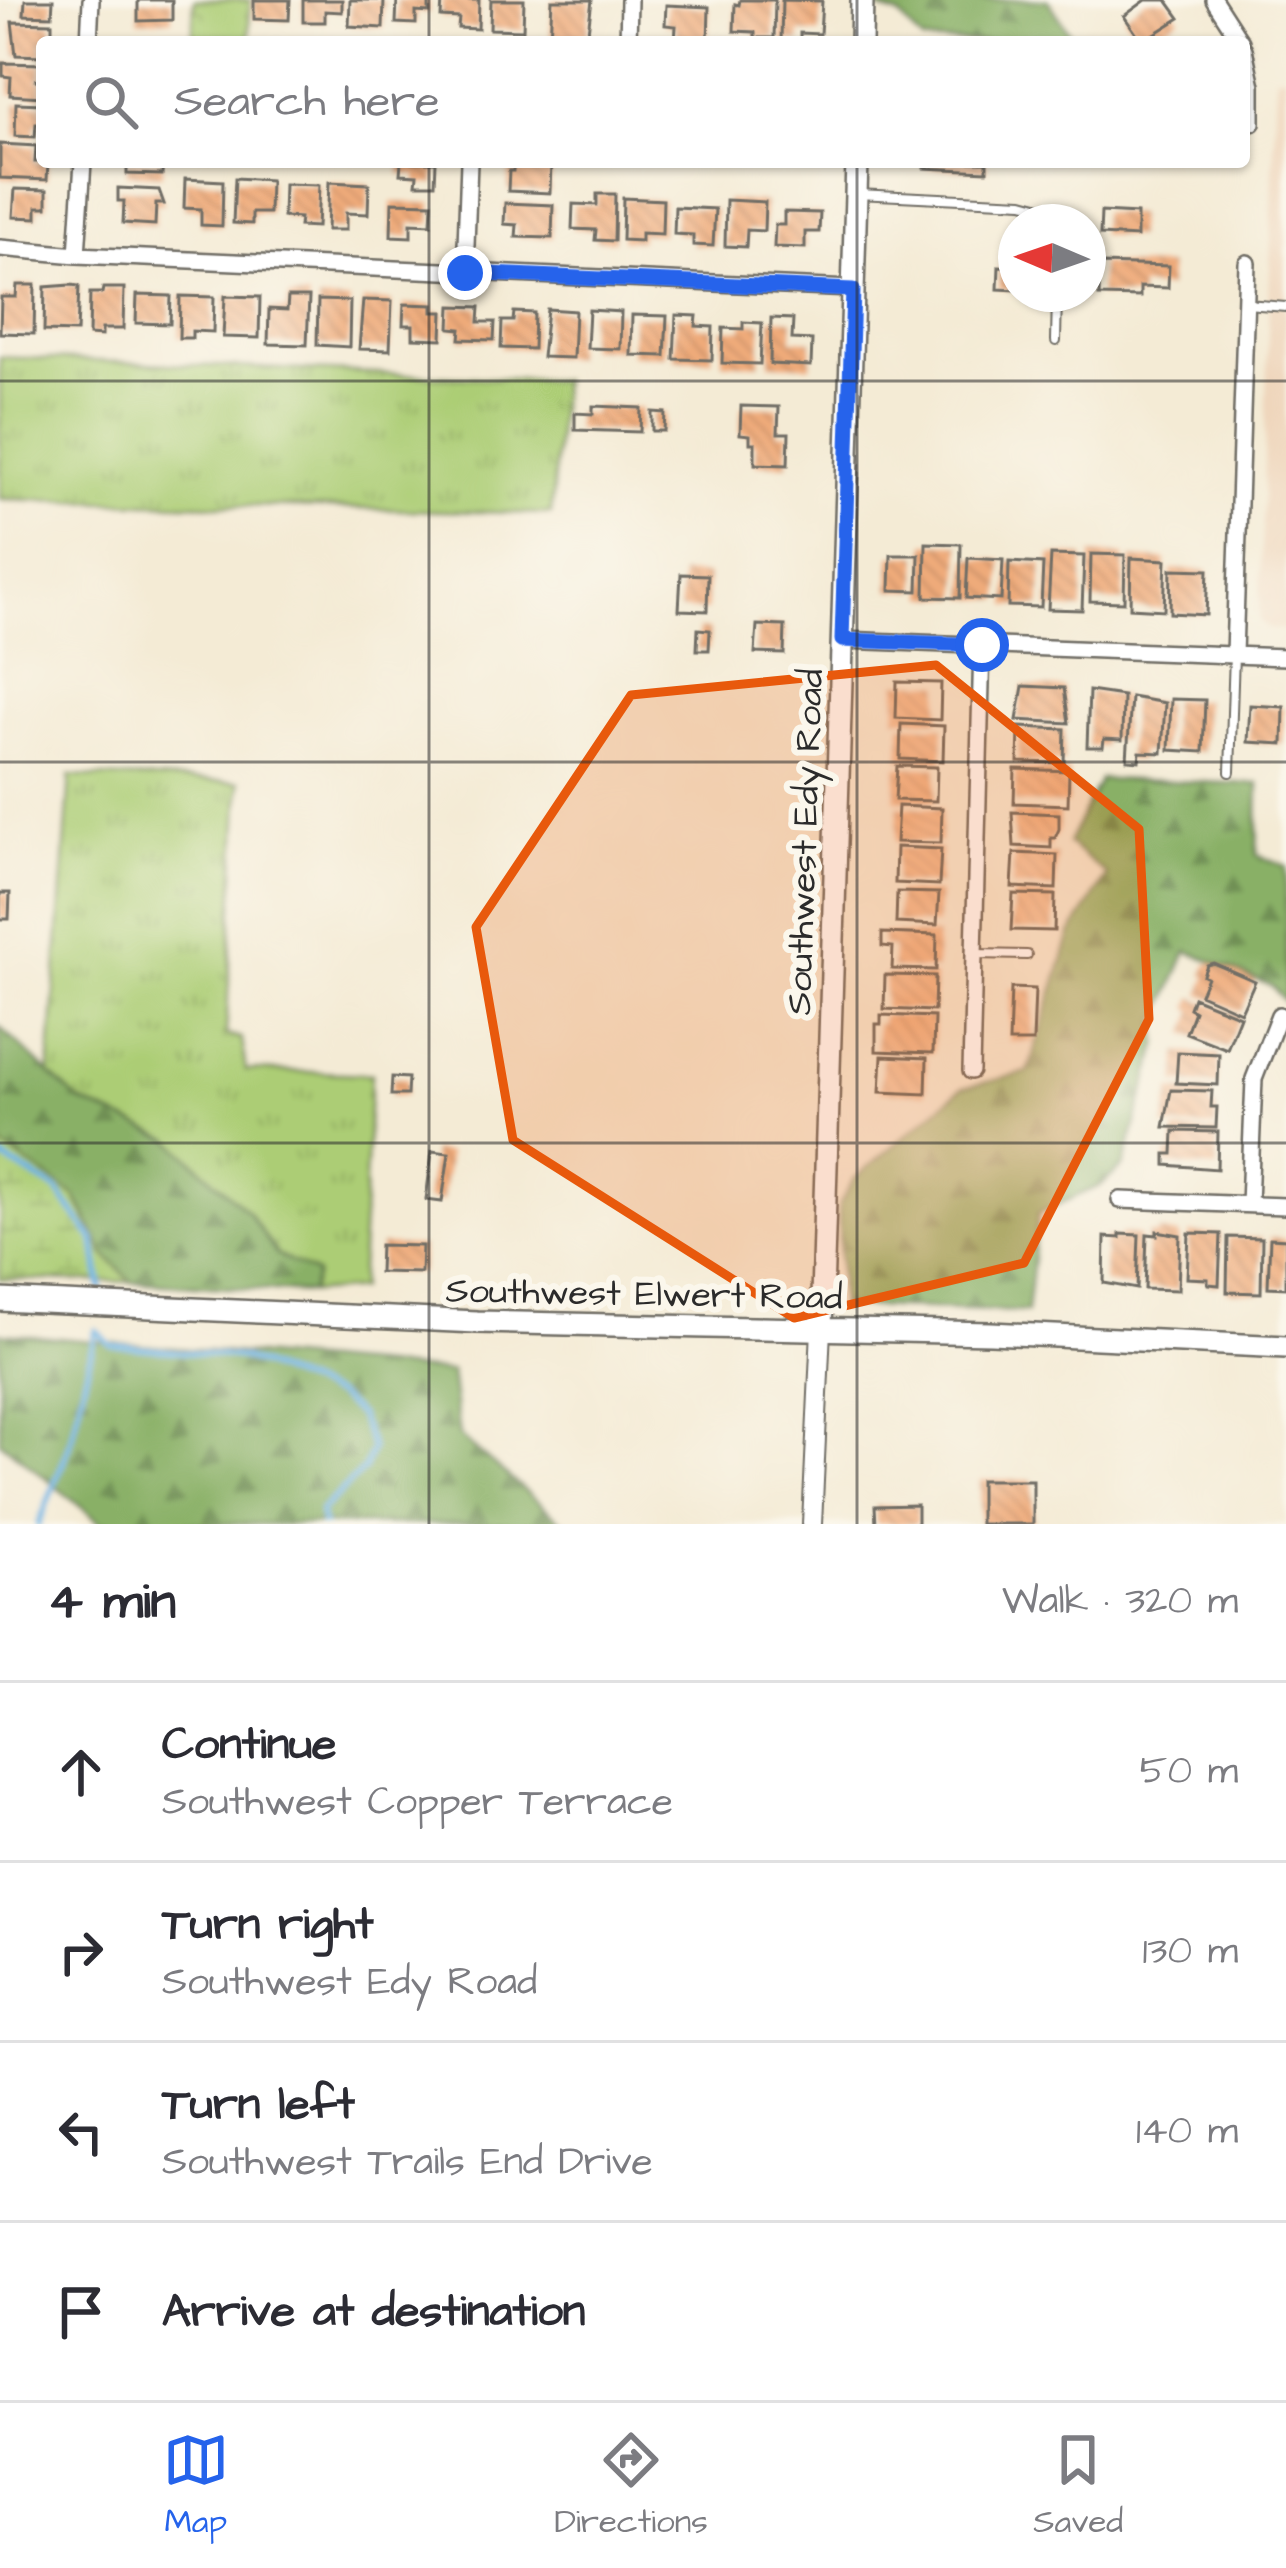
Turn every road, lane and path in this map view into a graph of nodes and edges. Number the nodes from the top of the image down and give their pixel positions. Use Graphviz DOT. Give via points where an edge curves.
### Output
graph roads {
  1 [pos="91,0"];
  2 [pos="629,0"];
  3 [pos="862,0"];
  4 [pos="1214,0"];
  5 [pos="89,36"];
  6 [pos="628,36"];
  7 [pos="861,36"];
  8 [pos="1236,36"];
  9 [pos="1250,78"];
  10 [pos="1252,123"];
  11 [pos="83,168"];
  12 [pos="469,168"];
  13 [pos="856,168"];
  14 [pos="856,194"];
  15 [pos="1031,204"];
  16 [pos="0,248"];
  17 [pos="77,255"];
  18 [pos="1247,263"];
  19 [pos="465,273"];
  20 [pos="853,290"];
  21 [pos="1246,304"];
  22 [pos="1286,307"];
  23 [pos="1057,312"];
  24 [pos="1056,341"];
  25 [pos="842,640"];
  26 [pos="982,645"];
  27 [pos="1234,654"];
  28 [pos="1286,657"];
  29 [pos="1230,772"];
  30 [pos="974,954"];
  31 [pos="1027,955"];
  32 [pos="1279,1015"];
  33 [pos="971,1071"];
  34 [pos="1120,1200"];
  35 [pos="1250,1204"];
  36 [pos="1286,1205"];
  37 [pos="0,1300"];
  38 [pos="821,1329"];
  39 [pos="1286,1347"];
  40 [pos="812,1524"];
  1 -- 5 [label="street"];
  2 -- 6 [label="street"];
  3 -- 7 [label="main road"];
  4 -- 8 [label="street"];
  9 -- 10 [label="street"];
  11 -- 17 [label="street"];
  12 -- 19 [label="street"];
  13 -- 14 [label="main road, Southwest Edy Road"];
  14 -- 15 [label="lane"];
  14 -- 20 [label="main road, Southwest Edy Road"];
  16 -- 17 [label="street"];
  17 -- 19 [label="street"];
  18 -- 21 [label="street"];
  19 -- 20 [label="street"];
  20 -- 25 [label="main road, Southwest Edy Road"];
  21 -- 22 [label="lane"];
  21 -- 27 [label="street"];
  23 -- 24 [label="lane"];
  25 -- 26 [label="street"];
  25 -- 38 [label="main road, Southwest Edy Road"];
  26 -- 27 [label="street"];
  26 -- 30 [label="street"];
  27 -- 28 [label="street"];
  27 -- 29 [label="lane"];
  30 -- 31 [label="lane"];
  30 -- 33 [label="street"];
  32 -- 35 [label="street" via="1254,1079"];
  34 -- 35 [label="street"];
  35 -- 36 [label="street"];
  37 -- 38 [label="main road, Southwest Elwert Road"];
  38 -- 39 [label="main road, Southwest Elwert Road"];
  38 -- 40 [label="street, Southwest Edy Road"];
}
